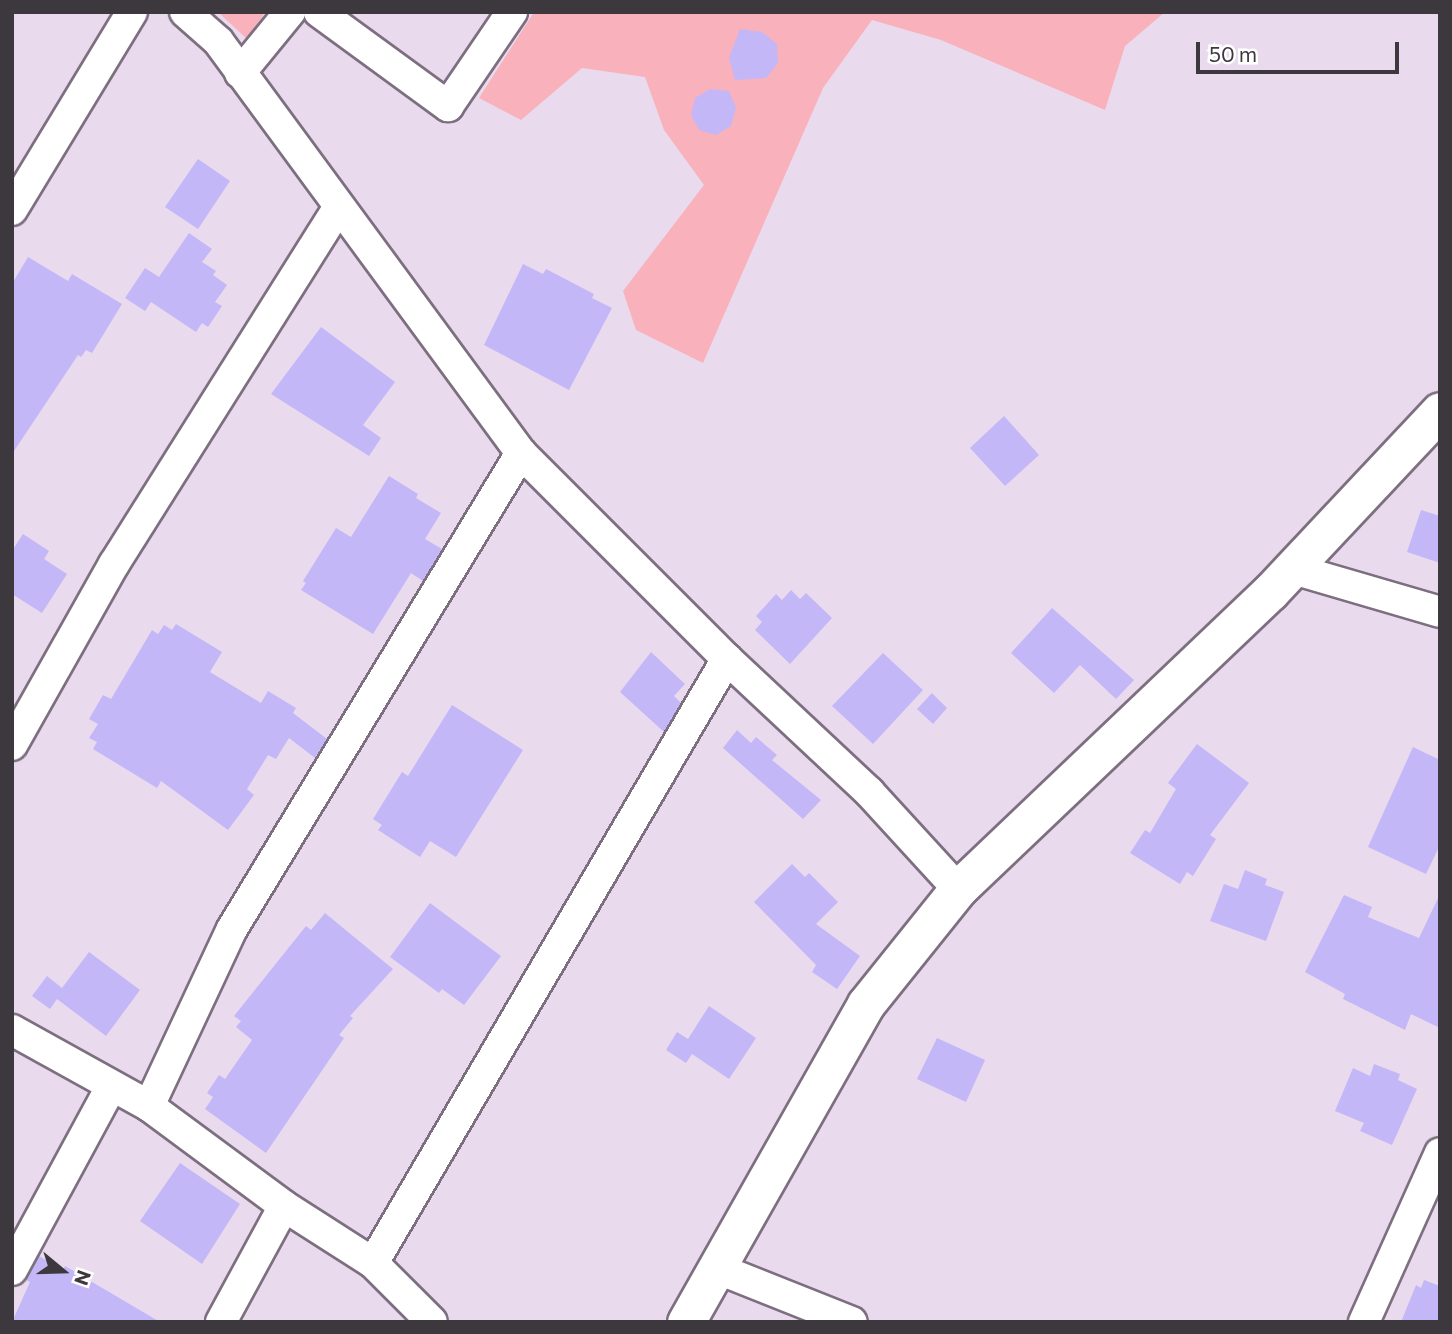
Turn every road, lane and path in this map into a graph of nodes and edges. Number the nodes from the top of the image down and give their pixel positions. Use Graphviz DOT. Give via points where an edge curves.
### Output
graph roads {
  1 [pos="132,12"];
  2 [pos="185,12"];
  3 [pos="290,12"];
  4 [pos="320,12"];
  5 [pos="512,12"];
  6 [pos="240,73"];
  7 [pos="338,208"];
  8 [pos="12,210"];
  9 [pos="1440,411"];
  10 [pos="521,453"];
  11 [pos="1290,568"];
  12 [pos="1440,611"];
  13 [pos="727,659"];
  14 [pos="12,745"];
  15 [pos="958,889"];
  16 [pos="12,1030"];
  17 [pos="111,1087"];
  18 [pos="149,1106"];
  19 [pos="1440,1153"];
  20 [pos="284,1206"];
  21 [pos="373,1263"];
  22 [pos="716,1268"];
  23 [pos="12,1270"];
  24 [pos="221,1322"];
  25 [pos="432,1322"];
  26 [pos="686,1322"];
  27 [pos="852,1322"];
  28 [pos="1364,1322"];
  1 -- 8 [label="street"];
  2 -- 6 [label="street" via="218,41"];
  3 -- 6 [label="street"];
  4 -- 5 [label="street" via="448,106"];
  6 -- 7 [label="street"];
  7 -- 10 [label="street"];
  7 -- 14 [label="street" via="114,564"];
  9 -- 11 [label="street"];
  10 -- 13 [label="street"];
  10 -- 18 [label="street" via="232,929"];
  11 -- 12 [label="street"];
  11 -- 15 [label="street"];
  13 -- 15 [label="street" via="869,792"];
  13 -- 21 [label="street"];
  15 -- 22 [label="street" via="866,1004"];
  16 -- 17 [label="street"];
  17 -- 18 [label="street"];
  17 -- 23 [label="street"];
  18 -- 20 [label="street"];
  19 -- 28 [label="street"];
  20 -- 21 [label="street"];
  20 -- 24 [label="street"];
  21 -- 25 [label="street"];
  22 -- 26 [label="street"];
  22 -- 27 [label="street"];
}
